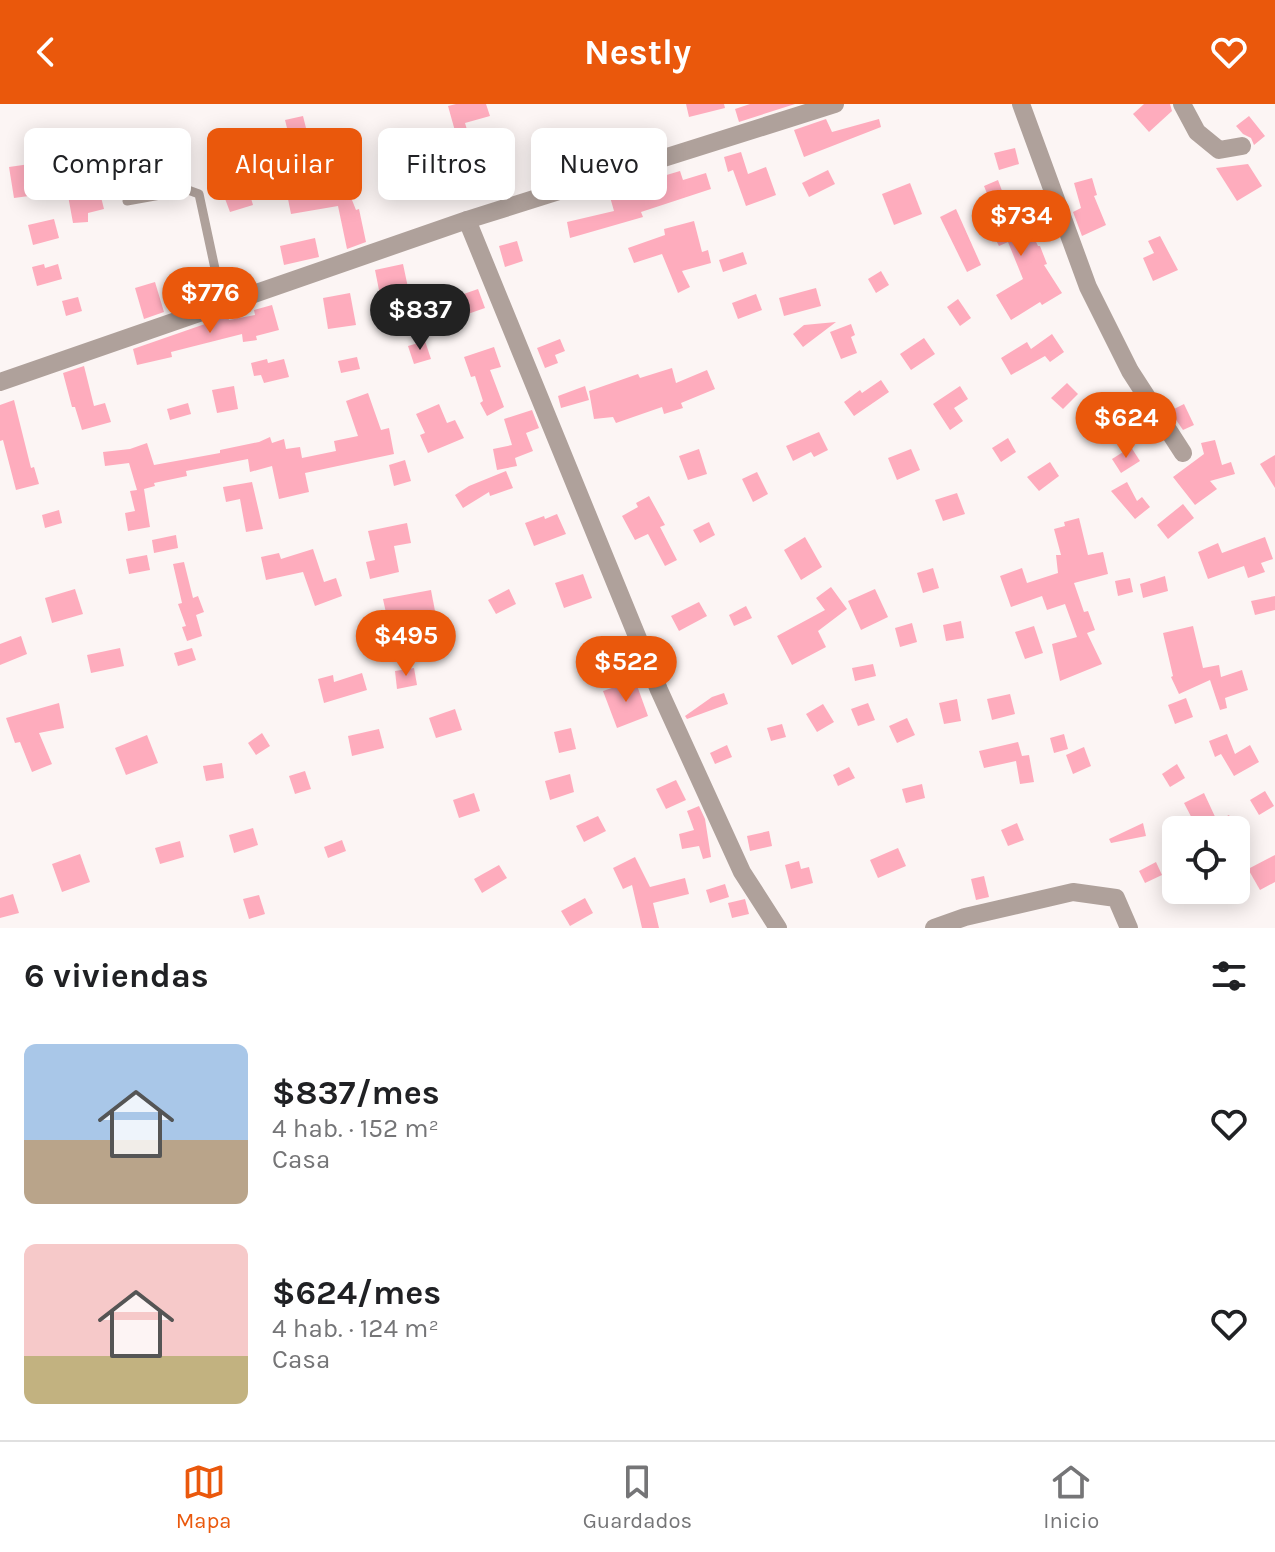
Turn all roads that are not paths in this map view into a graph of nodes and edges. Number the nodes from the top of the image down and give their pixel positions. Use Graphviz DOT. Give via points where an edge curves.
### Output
graph roads {
  1 [pos="835,104"];
  2 [pos="1021,104"];
  3 [pos="1182,104"];
  4 [pos="1242,146"];
  5 [pos="127,201"];
  6 [pos="467,220"];
  7 [pos="223,306"];
  8 [pos="0,382"];
  9 [pos="1183,453"];
  10 [pos="778,928"];
  11 [pos="934,928"];
  12 [pos="1129,928"];
  1 -- 6 [label="street"];
  2 -- 9 [label="street" via="1090,292 1130,371"];
  3 -- 4 [label="street" via="1197,132 1219,150"];
  5 -- 7 [label="lane" via="188,190 199,194"];
  6 -- 7 [label="street"];
  6 -- 10 [label="street" via="659,690 742,872"];
  7 -- 8 [label="street"];
  11 -- 12 [label="street" via="1073,892 1116,898"];
}
